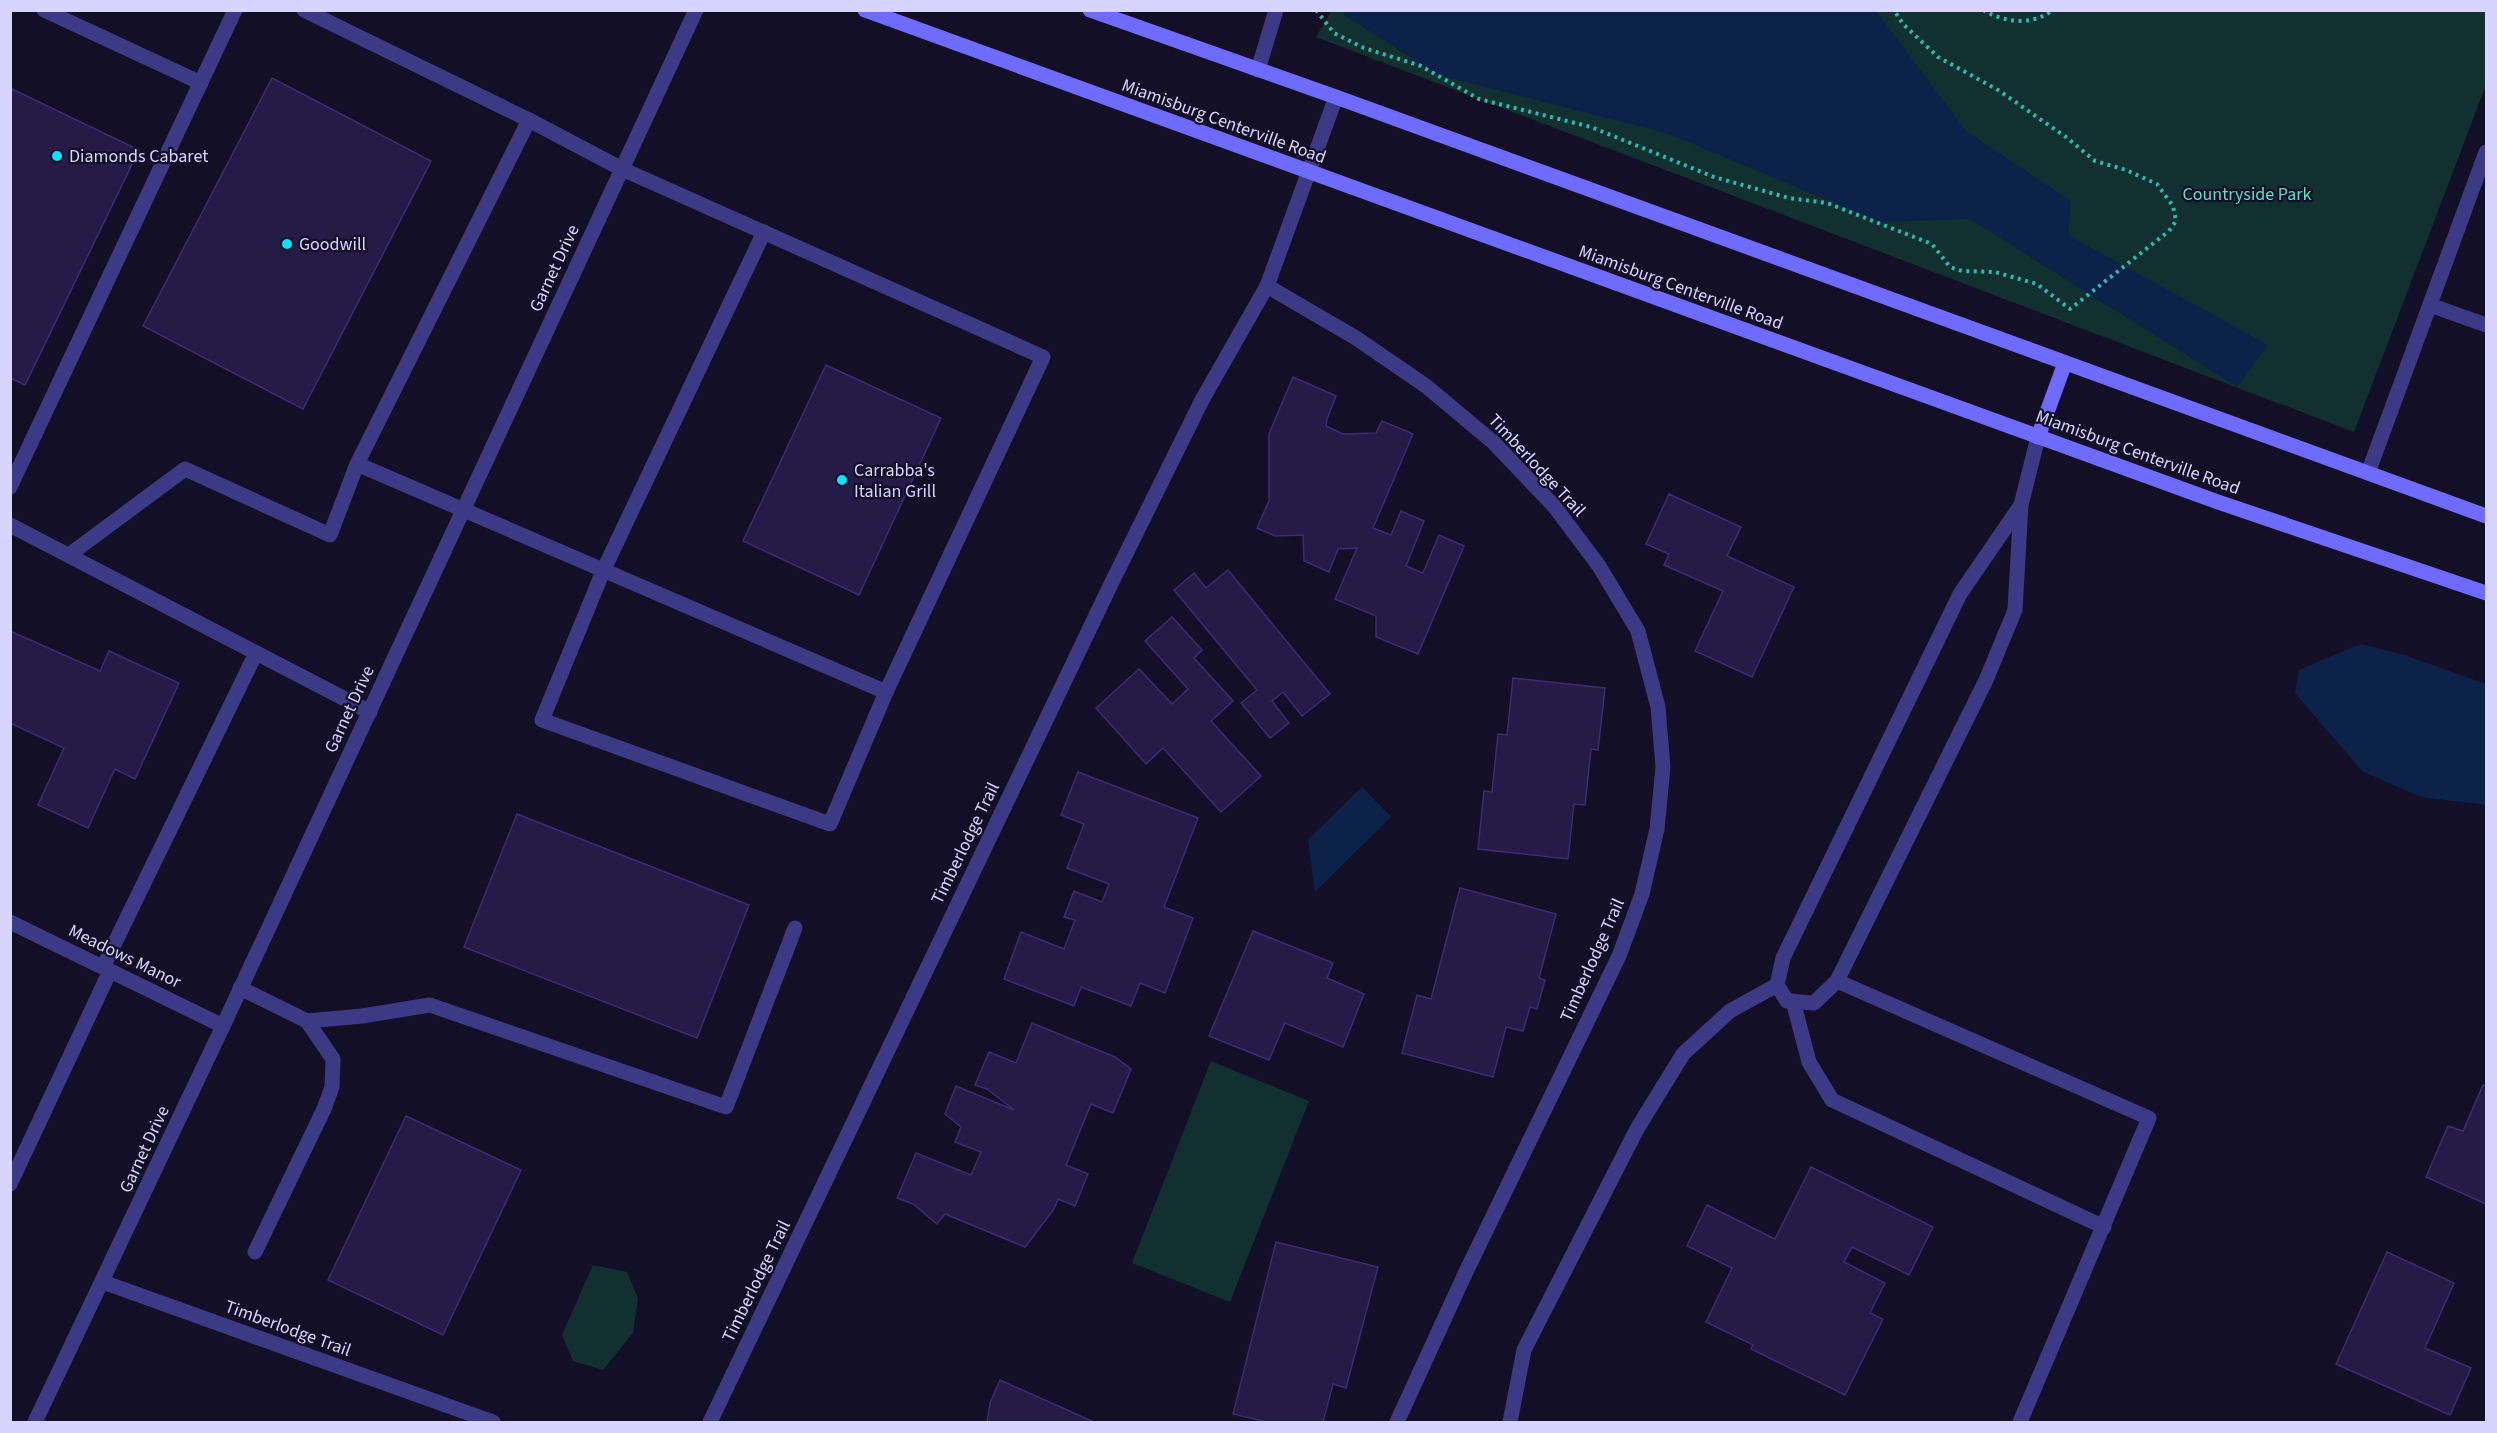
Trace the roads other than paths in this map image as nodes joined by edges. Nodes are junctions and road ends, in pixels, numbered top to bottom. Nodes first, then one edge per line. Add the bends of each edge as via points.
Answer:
1 (44, 10) edge
2 (235, 10) edge
3 (304, 10) edge
4 (696, 10) edge
5 (865, 10) edge
6 (1090, 10) edge
7 (1276, 10) edge
8 (1258, 70) junction
9 (201, 83) junction
10 (1336, 97) junction
11 (529, 120) junction
12 (2487, 152) edge
13 (622, 169) junction
14 (1308, 172) junction
15 (765, 232) junction
16 (1267, 286) junction
17 (2430, 305) junction
18 (2487, 325) edge
19 (2065, 363) junction
20 (2038, 437) junction
21 (357, 464) junction
22 (2368, 473) junction
23 (10, 487) edge
24 (2021, 505) junction
25 (464, 508) junction
26 (2487, 516) edge
27 (10, 525) edge
28 (69, 555) junction
29 (604, 569) junction
30 (2487, 593) edge
31 (256, 653) junction
32 (886, 692) junction
33 (369, 712) junction
34 (10, 922) edge
35 (795, 928) dead end
36 (107, 969) junction
37 (1837, 981) junction
38 (1777, 985) junction
39 (240, 988) junction
40 (1793, 1001) junction
41 (307, 1021) junction
42 (223, 1026) junction
43 (10, 1184) edge
44 (2104, 1227) junction
45 (255, 1252) dead end
46 (103, 1282) junction
47 (35, 1422) edge
48 (493, 1422) edge
49 (710, 1422) edge
50 (1397, 1422) edge
51 (1510, 1422) edge
52 (2020, 1422) edge

1 - 9 street
2 - 9 street
3 - 11 street
4 - 13 street, Garnet Drive
5 - 14 main road, Miamisburg Centerville Road
6 - 8 main road
7 - 8 street
8 - 10 main road
9 - 23 street
10 - 14 street, Timberlodge Trail
10 - 19 main road
11 - 13 street
11 - 21 street
12 - 17 street
13 - 15 street
13 - 25 street, Garnet Drive
14 - 16 street, Timberlodge Trail
14 - 20 main road, Miamisburg Centerville Road
15 - 29 street
15 - 32 street via 1043,357
16 - 49 street, Timberlodge Trail via 1202,400 1111,584
16 - 50 street, Timberlodge Trail via 1356,338 1426,386 1493,442 1554,506 1599,566 1638,631 1658,707 1663,767 1657,829 1642,894 1619,956
17 - 18 street
17 - 22 street
19 - 20 main road
19 - 22 main road
20 - 24 street
20 - 30 main road, Miamisburg Centerville Road
21 - 25 street
21 - 28 street via 330,535 185,469
22 - 26 main road
24 - 37 street via 2015,610 1986,680
24 - 38 street via 1960,594 1928,655 1783,958
25 - 29 street
25 - 33 street, Garnet Drive
27 - 28 street
28 - 31 street
29 - 32 street
29 - 32 street via 542,720 830,824
31 - 33 street
31 - 36 street
33 - 39 street, Garnet Drive
34 - 36 street, Meadows Manor
35 - 41 street via 726,1107 430,1005
36 - 42 street, Meadows Manor
36 - 43 street
37 - 40 street via 1814,1002
37 - 44 street via 2149,1118
38 - 40 street via 1787,1001
38 - 51 street via 1730,1011 1683,1054 1649,1110 1524,1350
39 - 41 street
39 - 42 street, Garnet Drive
40 - 44 street via 1809,1062 1832,1100
41 - 45 street via 333,1059 332,1087
42 - 46 street, Garnet Drive
44 - 52 street
46 - 47 street, Garnet Drive
46 - 48 street, Timberlodge Trail

